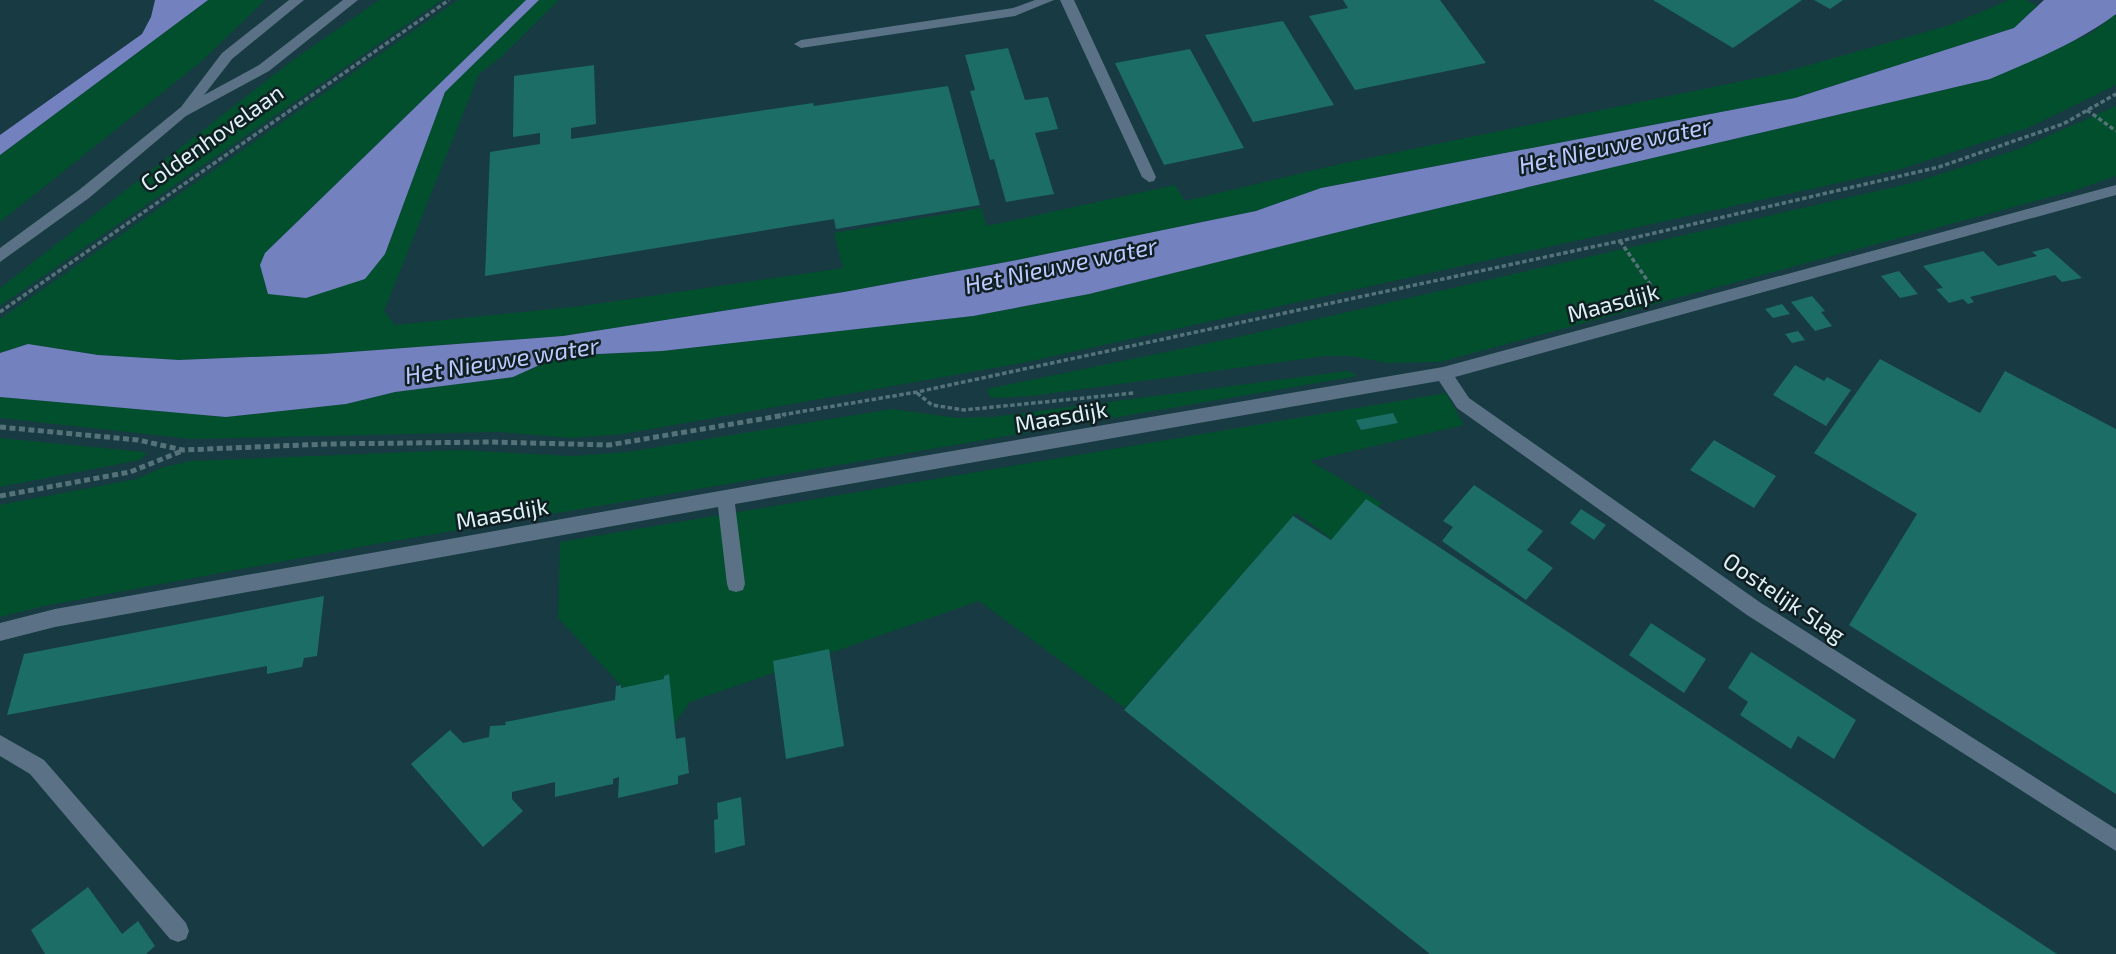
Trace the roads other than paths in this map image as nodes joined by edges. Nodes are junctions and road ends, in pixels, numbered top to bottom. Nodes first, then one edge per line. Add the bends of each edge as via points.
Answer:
1 (297, 0) edge
2 (351, 0) edge
3 (1047, 0) edge
4 (1066, 0) edge
5 (801, 44) dead end
6 (181, 113) junction
7 (1149, 177) dead end
8 (2116, 191) edge
9 (0, 256) edge
10 (1443, 374) junction
11 (726, 499) junction
12 (736, 584) dead end
13 (0, 632) edge
14 (0, 745) edge
15 (2116, 841) edge
16 (178, 931) dead end

1 - 6 street, Coldenhovelaan via 227,56
2 - 6 street, Coldenhovelaan via 264,68
3 - 5 street via 1015,12
4 - 7 street
6 - 9 street, Coldenhovelaan
8 - 10 street, Maasdijk
10 - 11 street, Maasdijk
10 - 15 street, Oostelijk Slag via 1463,403 1754,609
11 - 12 street
11 - 13 street, Maasdijk via 55,618
14 - 16 street via 37,767

